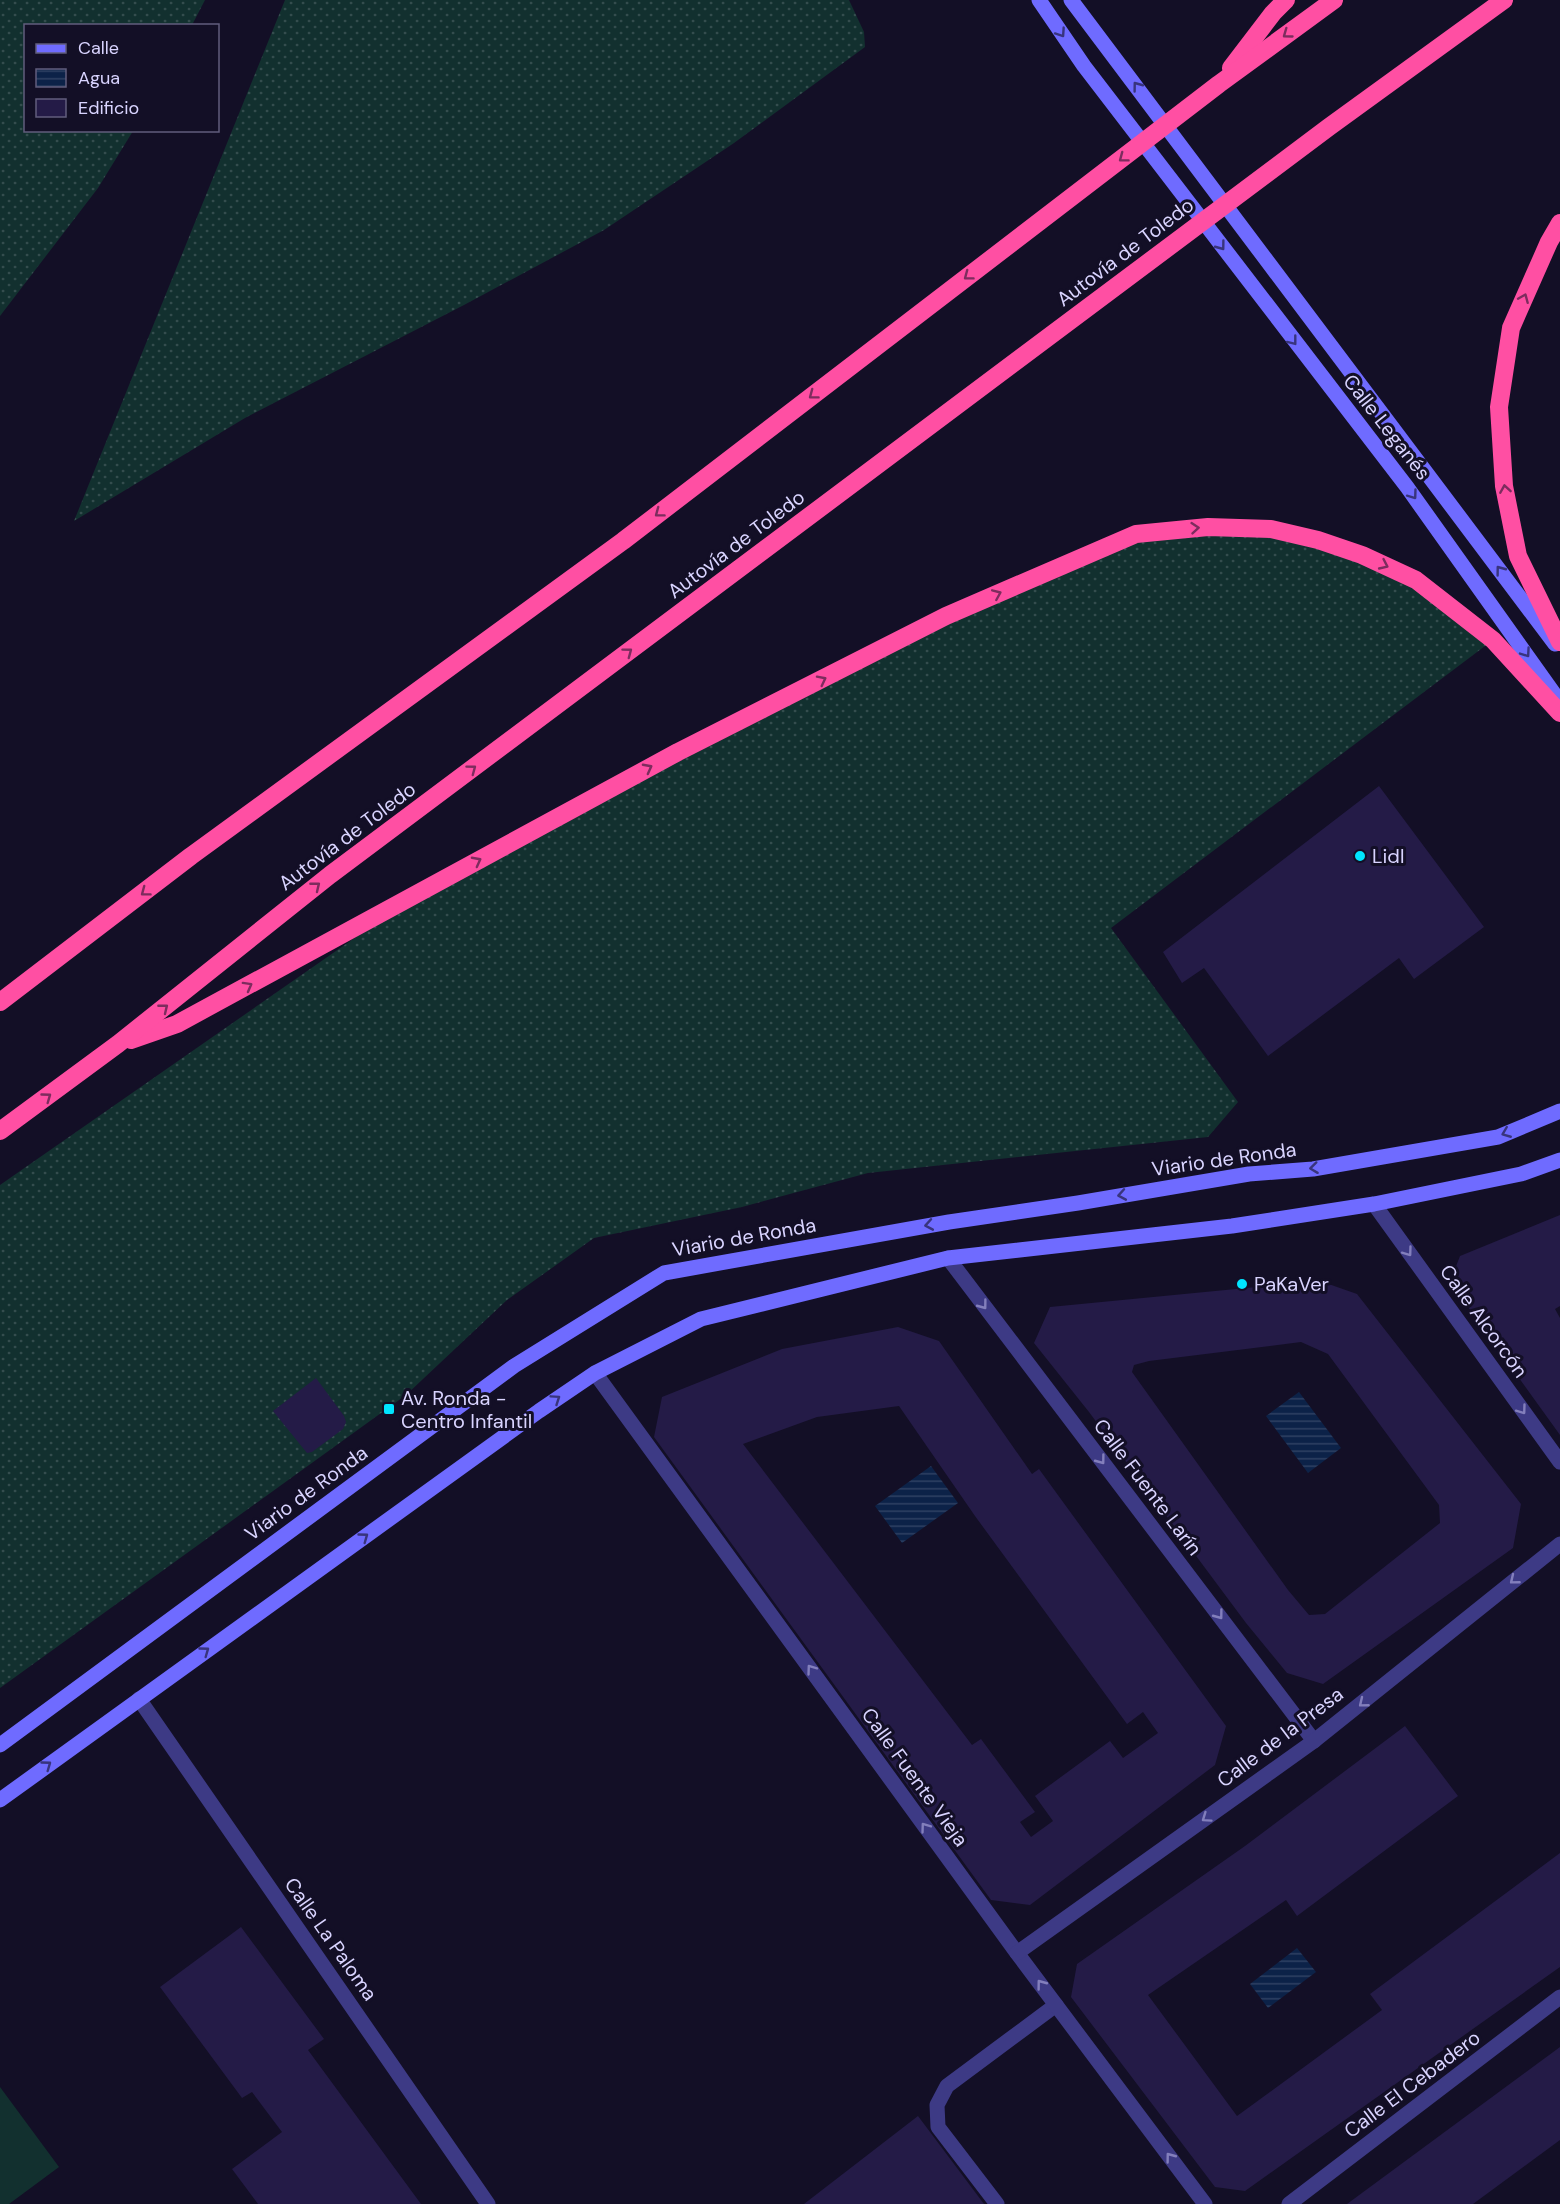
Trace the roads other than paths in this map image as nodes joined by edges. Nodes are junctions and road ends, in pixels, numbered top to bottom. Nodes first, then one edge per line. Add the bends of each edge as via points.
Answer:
1 (1039, 0) edge
2 (1071, 0) edge
3 (1286, 0) edge
4 (1334, 0) edge
5 (1504, 0) edge
6 (1219, 84) junction
7 (1560, 223) edge
8 (1560, 642) edge
9 (1560, 651) edge
10 (1560, 702) edge
11 (1560, 713) edge
12 (0, 1002) edge
13 (118, 1044) junction
14 (1560, 1111) edge
15 (0, 1131) edge
16 (1560, 1160) edge
17 (1374, 1204) junction
18 (948, 1258) junction
19 (595, 1373) junction
20 (1560, 1462) edge
21 (1560, 1544) edge
22 (139, 1699) junction
23 (1314, 1741) junction
24 (0, 1744) edge
25 (0, 1800) edge
26 (1017, 1953) junction
27 (1560, 1997) edge
28 (1056, 2005) junction
29 (489, 2204) edge
30 (997, 2204) edge
31 (1205, 2204) edge
32 (1289, 2204) edge

1 -> 10 main road, Calle Leganés via 1084,66 1407,487
9 -> 2 main road, Calle Leganés
3 - 6 highway
4 -> 6 highway
13 -> 5 highway, Autovía de Toledo via 330,875
6 -> 12 highway via 623,541 191,856
8 -> 7 highway via 1518,556 1504,486 1499,407 1511,328
13 -> 11 highway via 177,1024 678,752 936,621 1136,534 1208,527 1271,529 1362,555 1416,580 1493,640
15 -> 13 highway, Autovía de Toledo
14 -> 24 main road, Viario de Ronda via 1497,1137 1313,1169 1249,1174 949,1222 664,1273 514,1366
16 - 17 main road via 1521,1174
17 - 18 main road via 1232,1226
17 -> 20 street, Calle Alcorcón
18 - 19 main road via 701,1319
18 -> 23 street, Calle Fuente Larín
22 -> 19 main road
26 -> 19 street, Calle Fuente Vieja
21 -> 23 street, Calle de la Presa
25 -> 22 main road
22 - 29 street, Calle La Paloma
23 -> 26 street, Calle de la Presa
28 -> 26 street, Calle Fuente Vieja
27 - 32 street, Calle El Cebadero
28 - 30 street via 947,2086 937,2105 938,2127
31 -> 28 street, Calle Fuente Vieja

